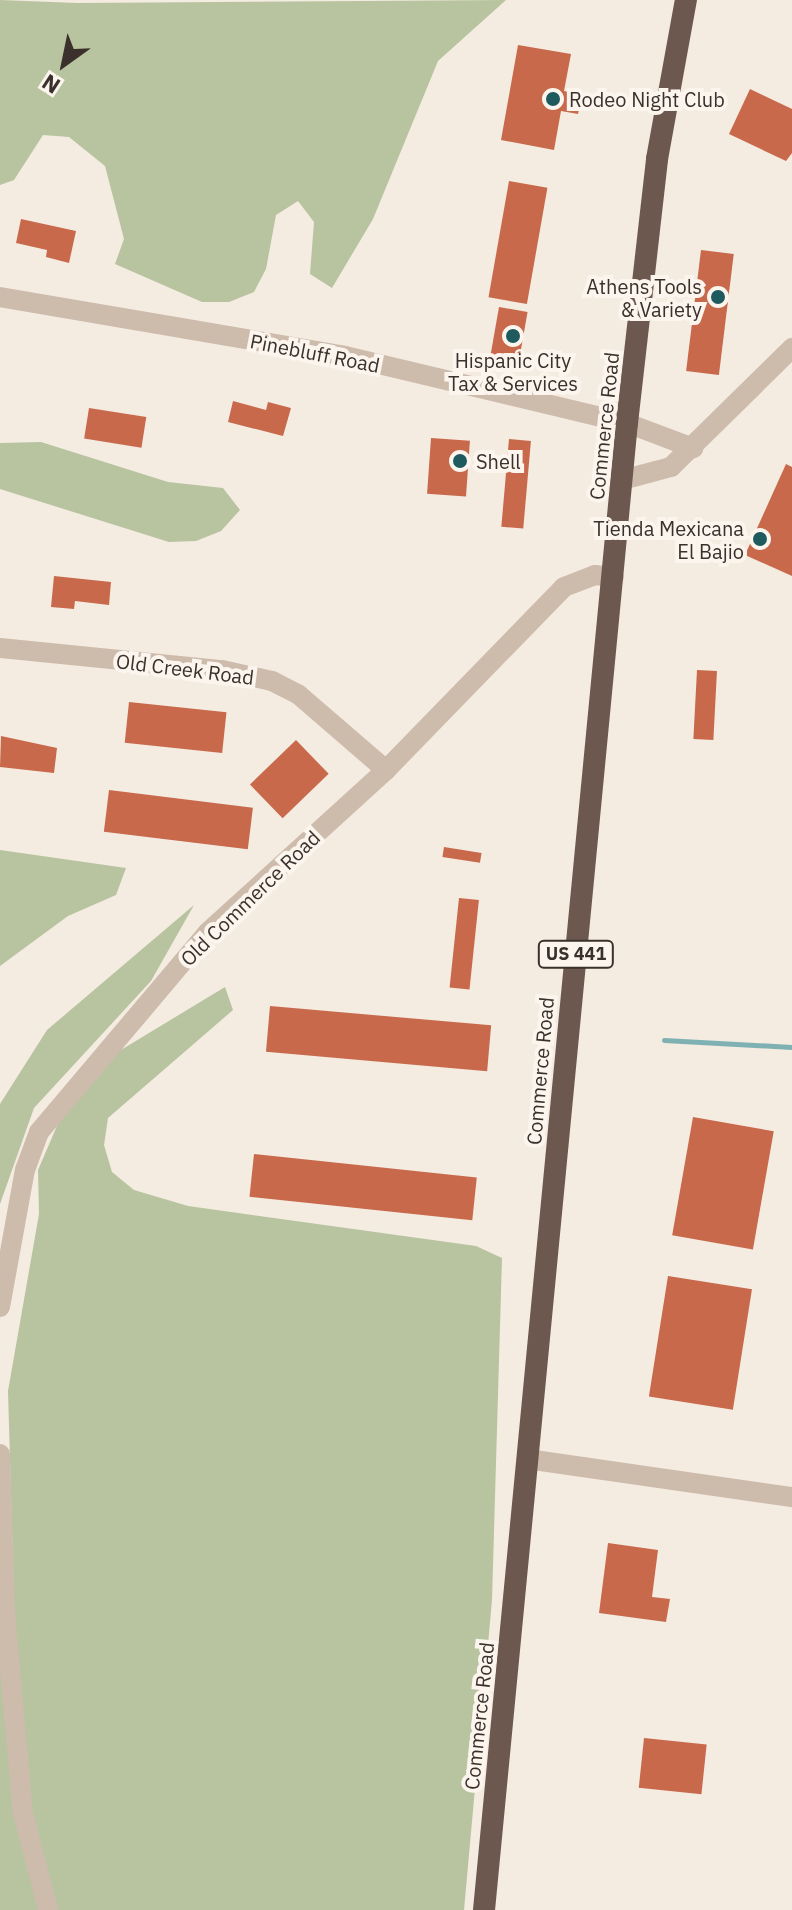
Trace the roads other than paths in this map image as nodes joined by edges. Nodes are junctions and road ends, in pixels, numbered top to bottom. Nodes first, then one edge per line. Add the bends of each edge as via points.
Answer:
1 (686, 0) edge
2 (0, 297) edge
3 (792, 348) edge
4 (627, 423) junction
5 (693, 448) junction
6 (622, 480) junction
7 (614, 577) junction
8 (0, 648) edge
9 (386, 770) junction
10 (0, 1307) edge
11 (0, 1454) edge
12 (527, 1459) junction
13 (792, 1497) edge
14 (2, 1613) edge
15 (48, 1910) edge
16 (484, 1910) edge

1 - 4 highway, Commerce Road / US 441 via 657,159
2 - 4 street, Pinebluff Road via 345,356
3 - 5 street
4 - 5 street, Pinebluff Road
4 - 6 highway, Commerce Road / US 441
5 - 6 street via 671,467
6 - 7 highway, Commerce Road / US 441
7 - 9 street, Old Commerce Road via 595,575 564,587
7 - 12 highway, Commerce Road / US 441
8 - 9 street, Old Creek Road via 222,670 272,681 299,695
9 - 10 street, Old Commerce Road via 207,933 39,1132 25,1170
11 - 14 street
12 - 13 street
12 - 16 highway, Commerce Road / US 441
14 - 15 street via 23,1813

